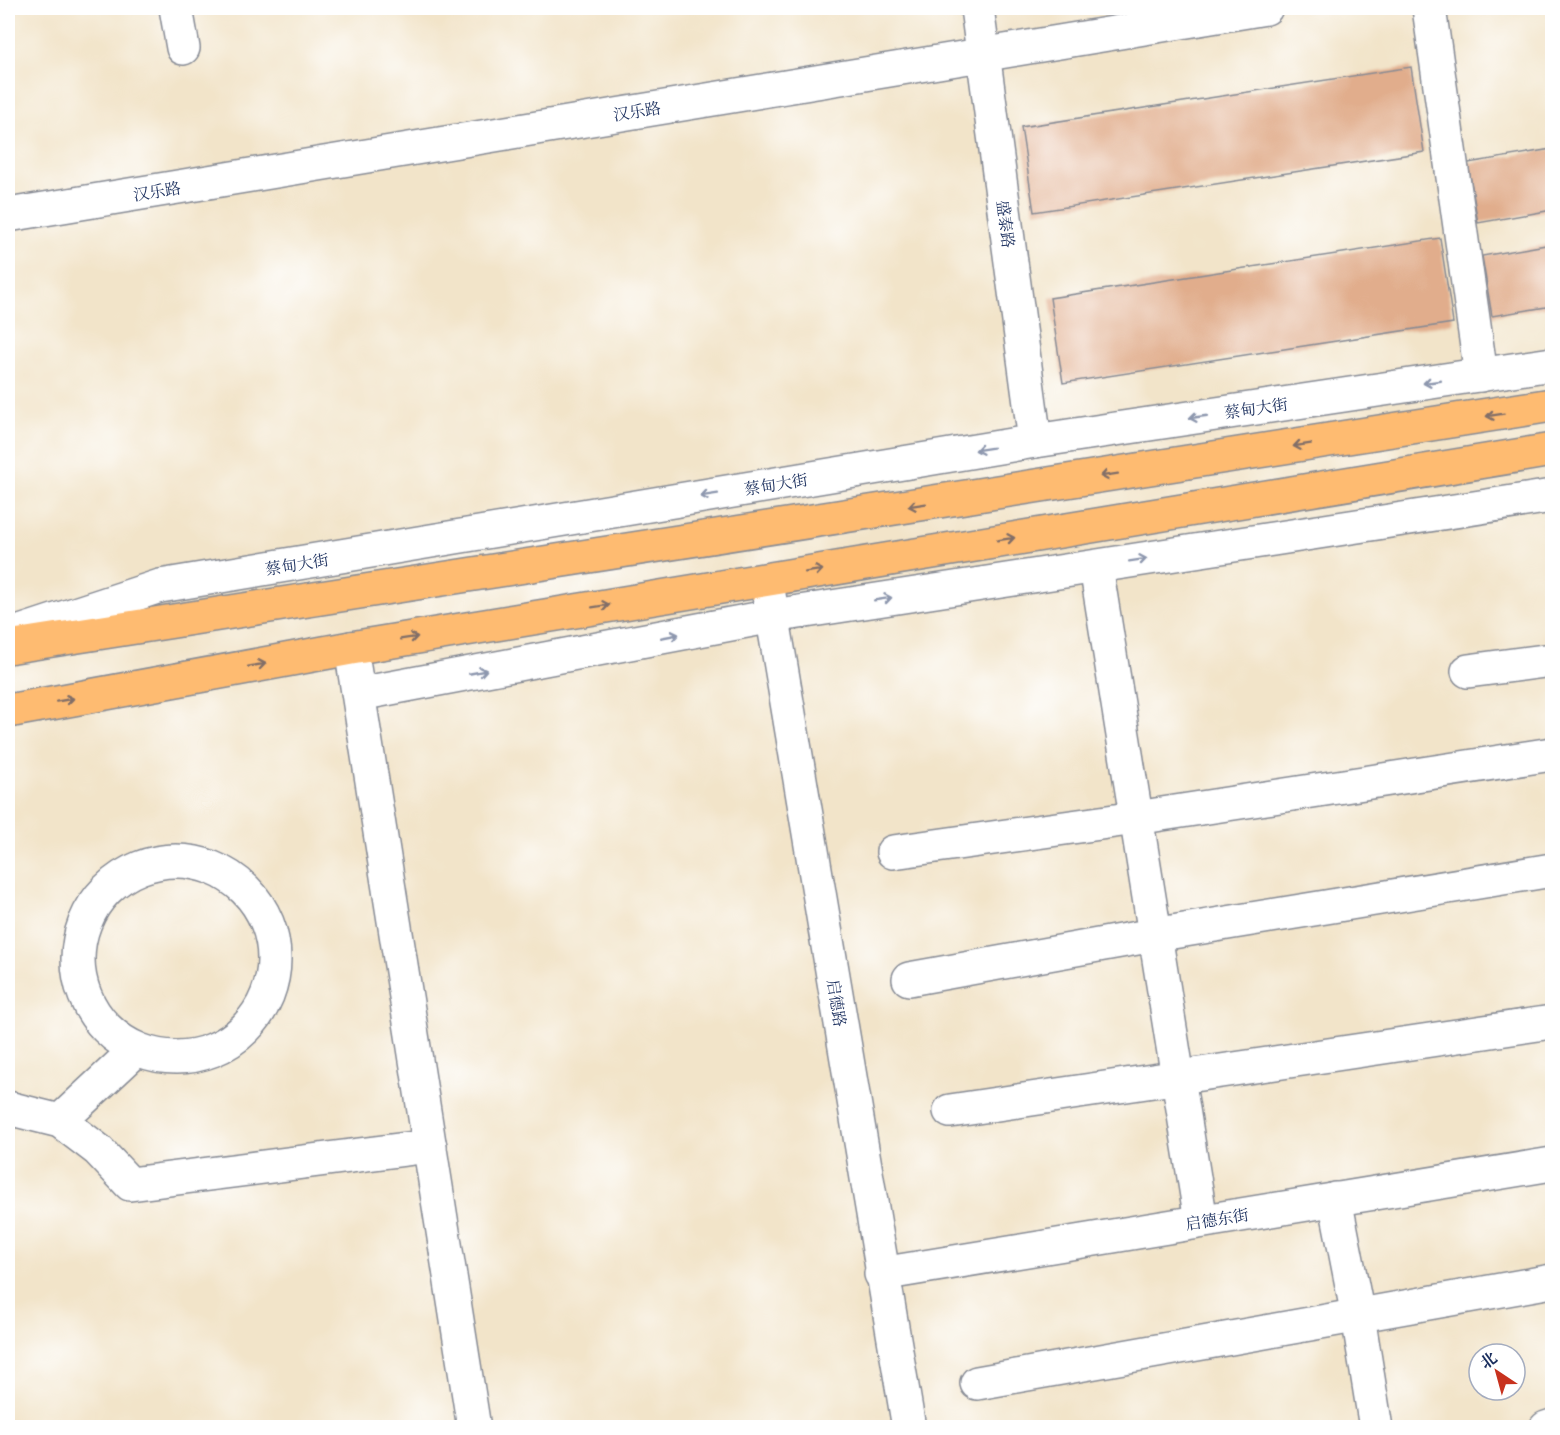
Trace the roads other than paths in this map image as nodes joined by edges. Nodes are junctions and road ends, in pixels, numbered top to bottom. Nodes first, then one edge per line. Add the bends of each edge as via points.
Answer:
1 (176, 8) edge
2 (977, 8) edge
3 (1266, 8) edge
4 (1429, 8) edge
5 (183, 48) dead end
6 (984, 54) junction
7 (8, 215) edge
8 (1552, 364) edge
9 (1481, 375) junction
10 (1552, 405) edge
11 (1035, 441) junction
12 (1552, 450) edge
13 (1552, 496) edge
14 (1096, 567) junction
15 (766, 579) junction
16 (773, 616) junction
17 (8, 636) edge
18 (8, 647) edge
19 (351, 648) junction
20 (1552, 660) edge
21 (1468, 671) dead end
22 (359, 694) junction
23 (8, 711) edge
24 (1552, 754) edge
25 (1136, 818) junction
26 (893, 852) dead end
27 (1552, 870) edge
28 (1154, 934) junction
29 (909, 979) dead end
30 (1552, 1022) edge
31 (136, 1050) junction
32 (1178, 1077) junction
33 (8, 1108) edge
34 (950, 1111) dead end
35 (60, 1121) junction
36 (430, 1146) junction
37 (1552, 1164) edge
38 (1335, 1199) junction
39 (1202, 1221) junction
40 (881, 1274) junction
41 (1552, 1281) edge
42 (1358, 1316) junction
43 (977, 1383) dead end
44 (1552, 1426) edge
45 (474, 1428) edge
46 (909, 1428) edge
47 (1376, 1428) edge
48 (1546, 1428) edge

1 - 5 street
2 - 6 street, 盛泰路
3 - 6 street, 汉乐路
4 - 9 street
6 - 7 street, 汉乐路
6 - 11 street, 盛泰路
8 - 9 street, 蔡甸大街
9 -> 11 street, 蔡甸大街
10 -> 18 main road
11 -> 17 street, 蔡甸大街 via 160,586
15 -> 12 main road
14 -> 13 street
16 -> 14 street
14 - 25 street
15 - 16 street, 启德路
19 -> 15 main road
22 -> 16 street
16 - 40 street, 启德路
19 - 22 street
23 -> 19 main road
20 - 21 street
22 - 36 street
24 - 25 street
25 - 26 street
25 - 28 street
27 - 28 street
28 - 29 street
28 - 32 street
30 - 32 street
31 - 31 street via 110,1034 89,1007 78,976 78,942 89,911 111,885 139,867 172,860 205,864 235,879 259,903 272,932 275,964 268,995 253,1022 229,1043 209,1052 168,1058
31 - 35 street
32 - 34 street
32 - 39 street
33 - 35 street
35 - 36 street via 98,1149 130,1184
36 - 45 street
37 - 38 street, 启德东街
38 - 39 street, 启德东街
38 - 42 street
39 - 40 street, 启德东街
40 - 46 street, 启德路
41 - 42 street
42 - 43 street
42 - 47 street
44 - 48 street

